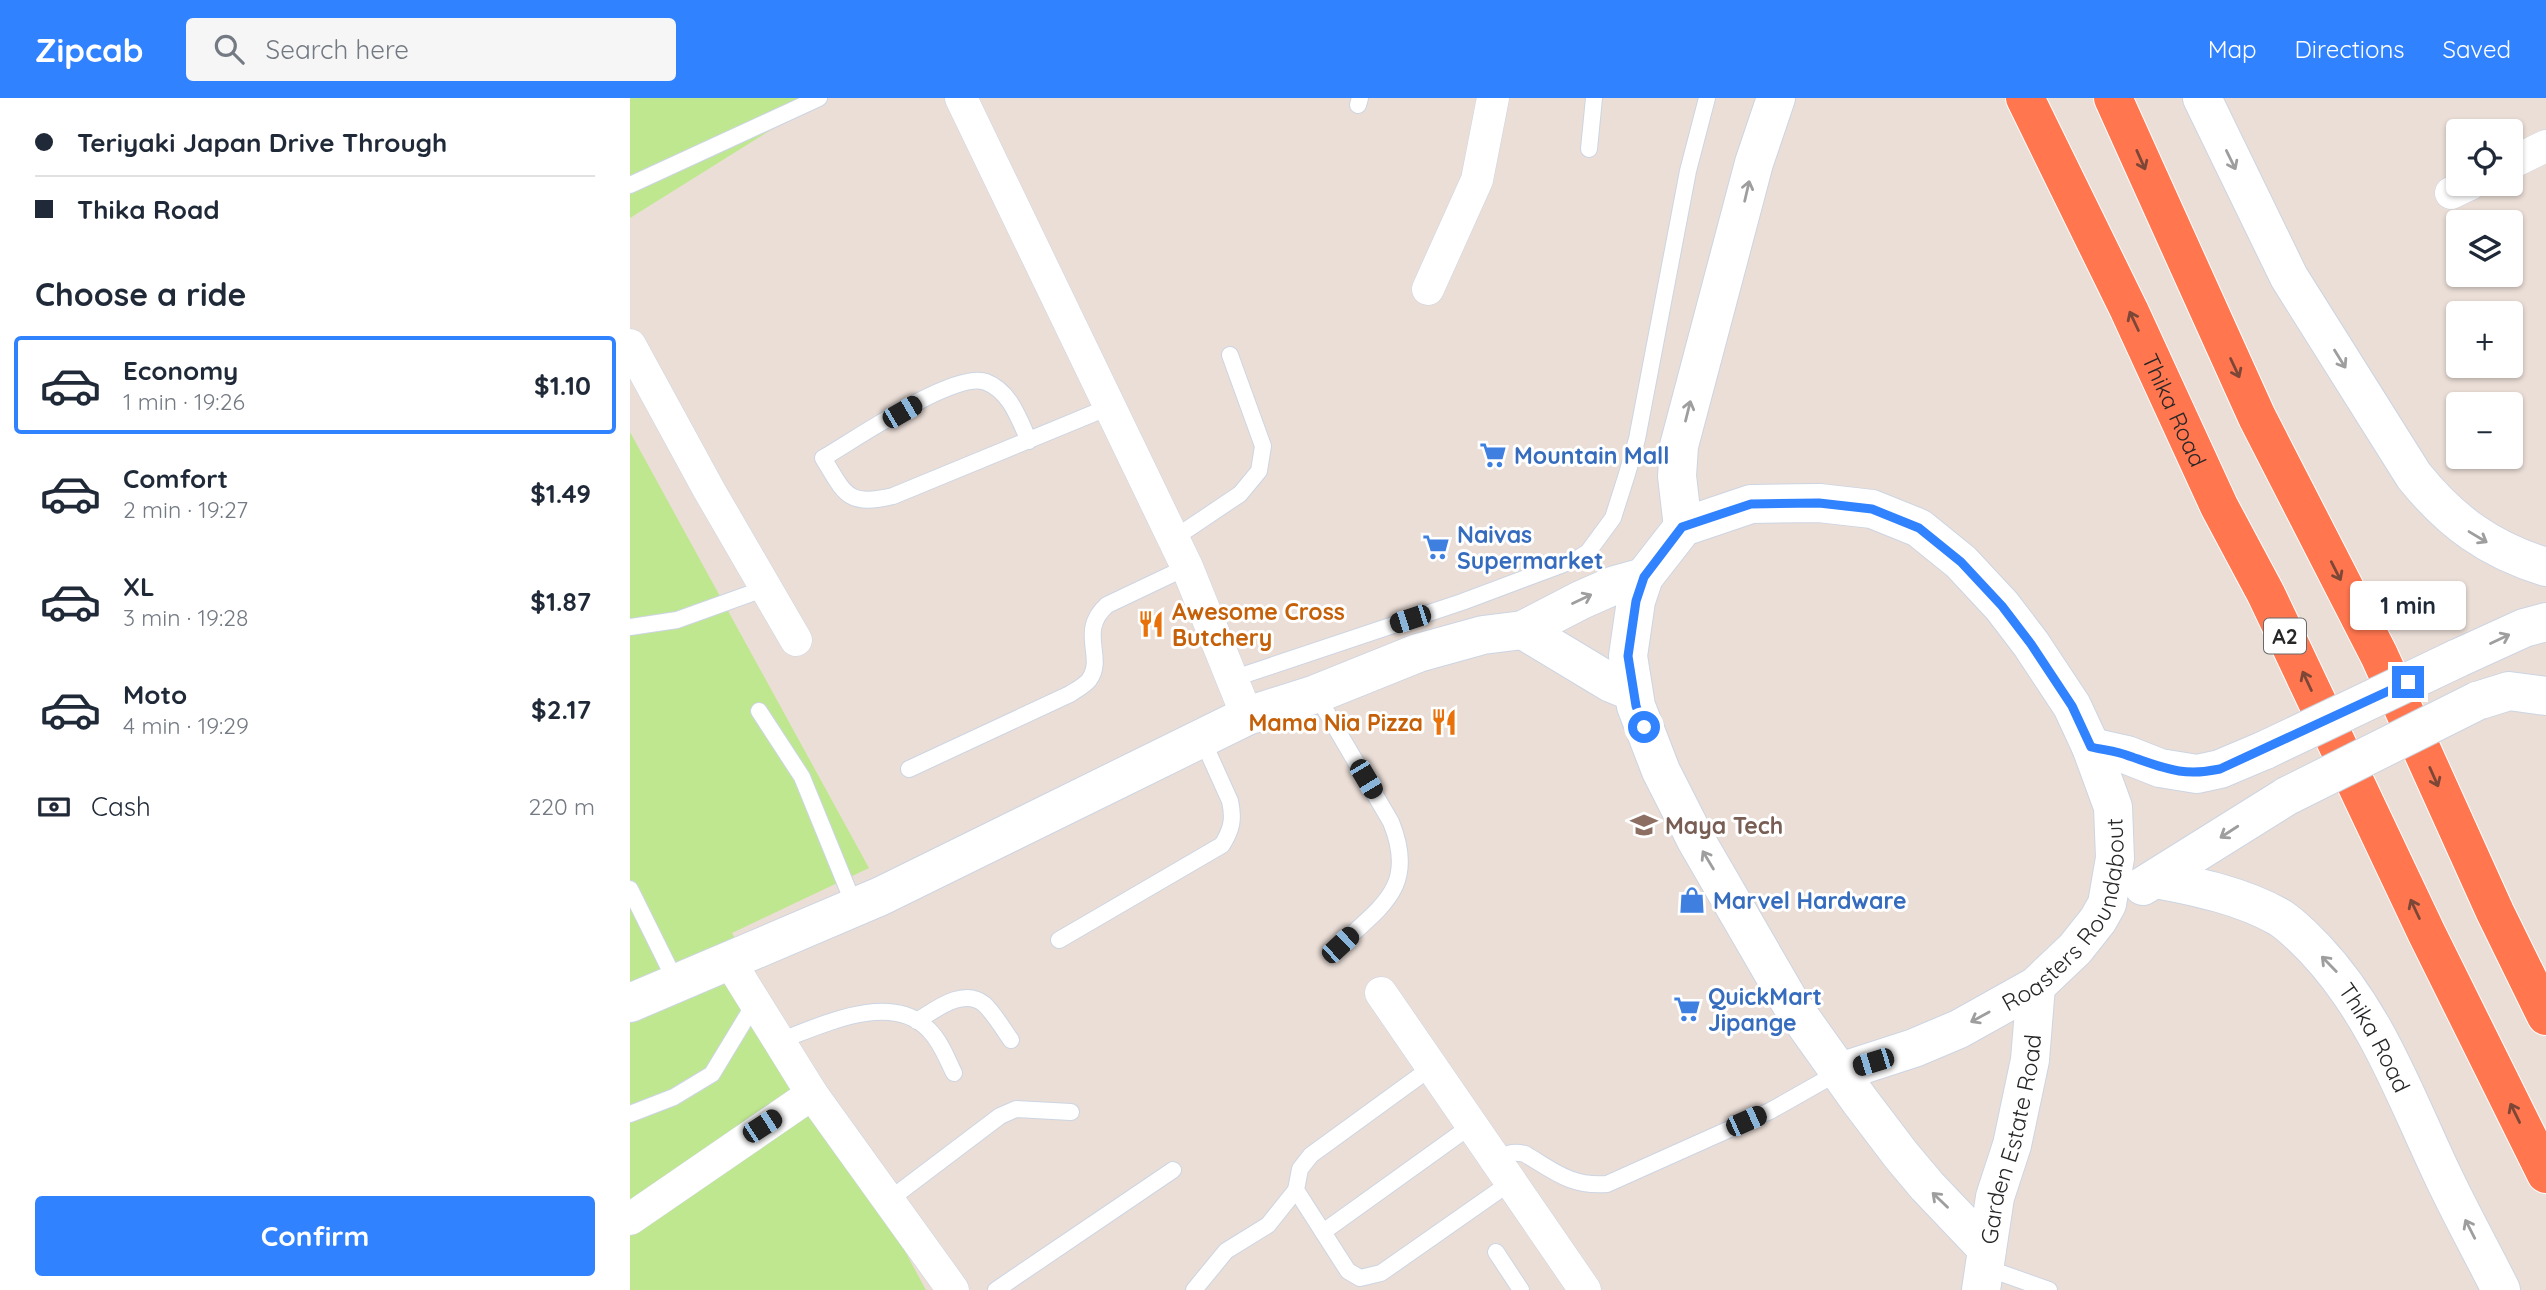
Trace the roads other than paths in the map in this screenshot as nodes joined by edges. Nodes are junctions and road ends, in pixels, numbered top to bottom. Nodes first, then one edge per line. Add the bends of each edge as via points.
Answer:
1 (819, 98) edge
2 (961, 98) edge
3 (1493, 98) edge
4 (1594, 98) edge
5 (1707, 98) edge
6 (1776, 98) edge
7 (2025, 98) edge
8 (2113, 98) edge
9 (2202, 98) edge
10 (2546, 146) edge
11 (1589, 149) dead end
12 (2523, 157) edge
13 (630, 185) edge
14 (1428, 289) dead end
15 (630, 345) edge
16 (1230, 355) dead end
17 (1109, 407) junction
18 (1028, 441) junction
19 (1682, 527) junction
20 (1173, 539) junction
21 (1187, 567) junction
22 (2546, 567) edge
23 (1644, 577) junction
24 (766, 588) junction
25 (2546, 622) edge
26 (630, 627) edge
27 (1523, 630) junction
28 (796, 640) dead end
29 (1232, 678) junction
30 (1633, 692) junction
31 (1316, 694) junction
32 (2546, 696) edge
33 (759, 710) dead end
34 (1247, 716) junction
35 (1202, 739) junction
36 (2091, 747) junction
37 (909, 769) dead end
38 (2157, 879) junction
39 (630, 889) edge
40 (2107, 904) junction
41 (855, 907) junction
42 (1059, 940) dead end
43 (1340, 945) dead end
44 (730, 962) junction
45 (677, 984) junction
46 (2036, 986) junction
47 (1381, 993) dead end
48 (630, 1003) edge
49 (755, 1003) junction
50 (2546, 1016) edge
51 (917, 1021) junction
52 (1011, 1040) dead end
53 (779, 1041) junction
54 (1432, 1067) junction
55 (1840, 1072) junction
56 (954, 1073) dead end
57 (812, 1094) junction
58 (1072, 1112) dead end
59 (630, 1114) edge
60 (1472, 1125) junction
61 (1173, 1170) dead end
62 (1504, 1172) junction
63 (2546, 1174) edge
64 (1296, 1190) junction
65 (889, 1200) junction
66 (630, 1219) edge
67 (1324, 1232) junction
68 (1496, 1252) dead end
69 (1984, 1269) edge
70 (953, 1290) edge
71 (996, 1290) edge
72 (1194, 1290) edge
73 (1521, 1290) edge
74 (1585, 1290) edge
75 (2049, 1290) edge
76 (2501, 1290) edge

1 - 13 lane
2 - 17 street
3 - 14 street via 1477,180
4 - 11 lane
5 - 29 lane via 1688,170 1637,439 1613,518 1588,552 1462,602
19 -> 6 main road via 1679,446 1754,163
63 -> 7 highway, Thika Road / A2
8 -> 50 highway via 2257,417 2379,655
9 -> 22 main road via 2289,278 2414,476 2463,528 2524,561
10 - 12 street
15 - 24 street
16 - 20 lane via 1263,446 1259,471 1240,494
17 - 18 lane
17 - 20 street
18 - 18 lane via 1013,405 1001,391 985,382 966,380 922,400 823,458 845,494 862,500 880,499
19 - 23 main road
19 - 36 main road, Roasters Roundabout via 1751,504 1819,503 1872,509 1919,528 1961,562 2002,606 2072,706
20 - 21 street
21 - 29 street
21 - 37 lane via 1098,613 1092,634 1092,673 1086,683
27 -> 23 main road via 1615,585
23 - 30 main road via 1628,656
24 - 26 lane via 677,620
24 - 28 street
36 -> 25 main road, bridge via 2160,768 2197,774 2220,769 2524,628
27 - 30 main road
27 - 31 main road via 1483,635 1418,653
29 - 34 street
55 -> 30 main road via 1791,1004 1696,840 1661,771
31 - 34 main road
31 - 43 lane via 1400,844 1399,873 1387,900
32 -> 38 main road, bridge via 2509,691 2477,701 2287,796
33 - 41 lane via 802,777
34 - 35 main road
35 - 41 main road
35 - 42 lane via 1233,811 1233,825 1222,845
36 - 40 main road, Roasters Roundabout via 2113,807 2115,858
38 - 40 main road
76 -> 38 main road, Thika Road via 2395,1068 2339,974 2280,918 2236,899
39 - 45 lane
40 - 46 main road, Roasters Roundabout via 2075,949
41 - 44 main road
44 - 45 main road
44 - 49 street
45 - 48 main road
46 -> 55 main road, Roasters Roundabout via 1937,1039
46 - 69 main road, Garden Estate Road via 2030,1060 1996,1197
47 - 54 street
49 - 53 street
49 - 59 lane via 712,1074 674,1097
51 - 52 lane via 950,1001 967,999 984,1004
51 - 53 lane via 900,1014 853,1014
51 - 56 lane via 934,1037
53 - 57 street
54 - 60 street
54 - 64 lane via 1311,1154 1300,1169
55 - 62 lane via 1770,1111 1607,1184 1572,1182 1525,1154 1513,1152 1504,1155
69 -> 55 main road
57 - 65 street
57 - 66 street
58 - 65 lane via 1016,1110 1000,1116
60 - 62 street
60 - 67 lane
61 - 71 lane
62 - 67 lane via 1381,1273 1360,1278 1348,1270
62 - 74 street
64 - 67 lane
64 - 72 lane via 1268,1225 1226,1251
65 - 70 street
68 - 73 lane
69 - 75 lane

